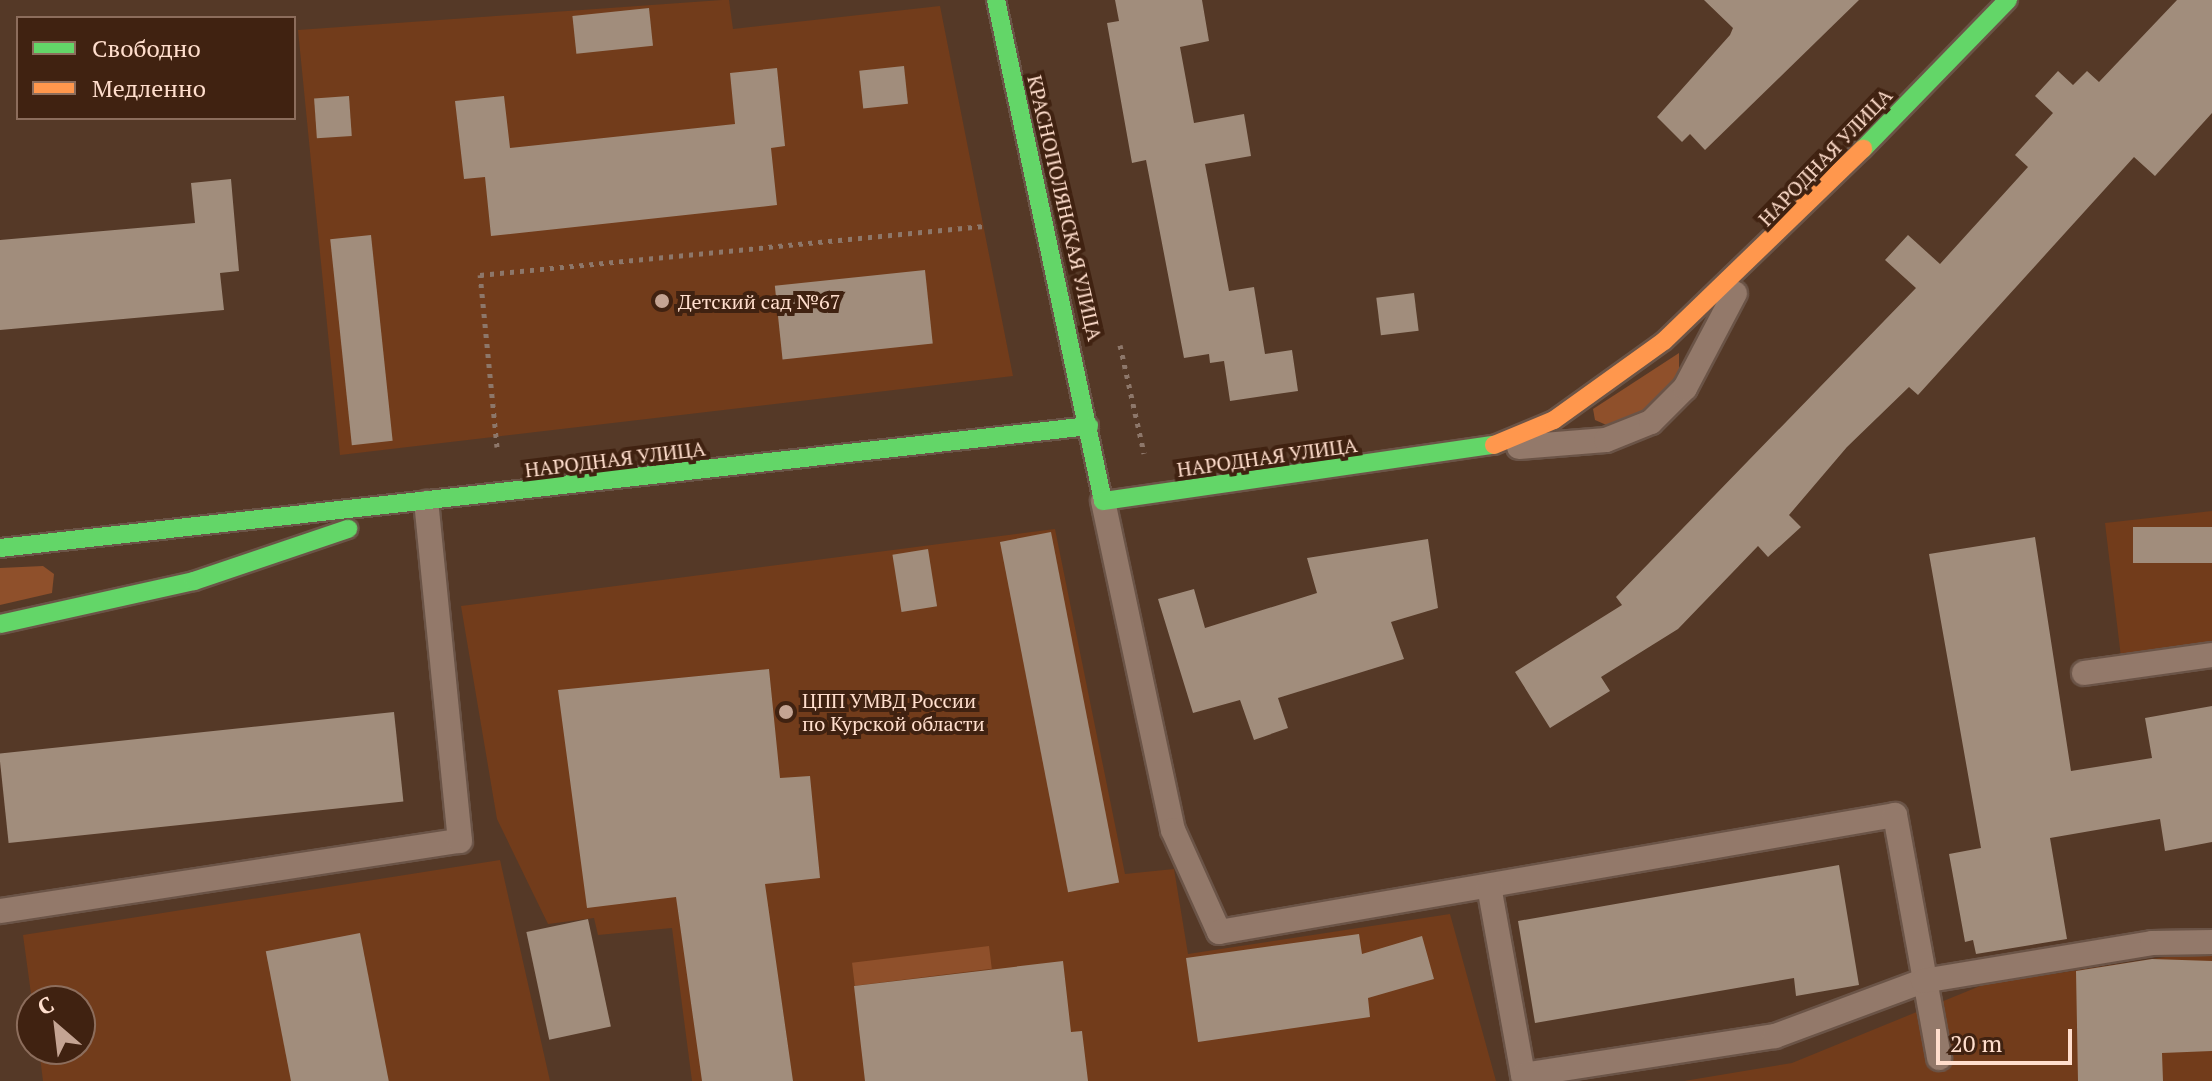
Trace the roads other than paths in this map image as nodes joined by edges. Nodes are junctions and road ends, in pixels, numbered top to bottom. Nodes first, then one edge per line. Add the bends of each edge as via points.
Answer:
1 (996, 0) edge
2 (2008, 0) edge
3 (1749, 265) junction
4 (1089, 426) junction
5 (1481, 450) junction
6 (1103, 501) junction
7 (426, 503) junction
8 (0, 548) edge
9 (0, 624) edge
10 (2212, 655) edge
11 (2084, 673) dead end
12 (1489, 886) junction
13 (0, 911) edge
14 (2212, 942) edge
15 (1923, 981) junction
16 (1939, 1058) dead end

1 - 4 street, КРАСНОПОЛЯНСКАЯ УЛИЦА
2 - 3 street, НАРОДНАЯ УЛИЦА
3 - 5 street, НАРОДНАЯ УЛИЦА via 1664,341 1554,420
3 - 5 lane via 1685,388 1651,422 1606,440
4 - 6 street
4 - 7 street, НАРОДНАЯ УЛИЦА
5 - 6 street, НАРОДНАЯ УЛИЦА
6 - 12 lane via 1173,830 1219,932
7 - 8 street, НАРОДНАЯ УЛИЦА
7 - 9 street, НАРОДНАЯ УЛИЦА via 194,581
7 - 13 lane via 460,841
10 - 11 lane
12 - 15 lane via 1895,815
12 - 15 lane via 1523,1075 1775,1036
14 - 15 lane via 2152,943
15 - 16 lane

